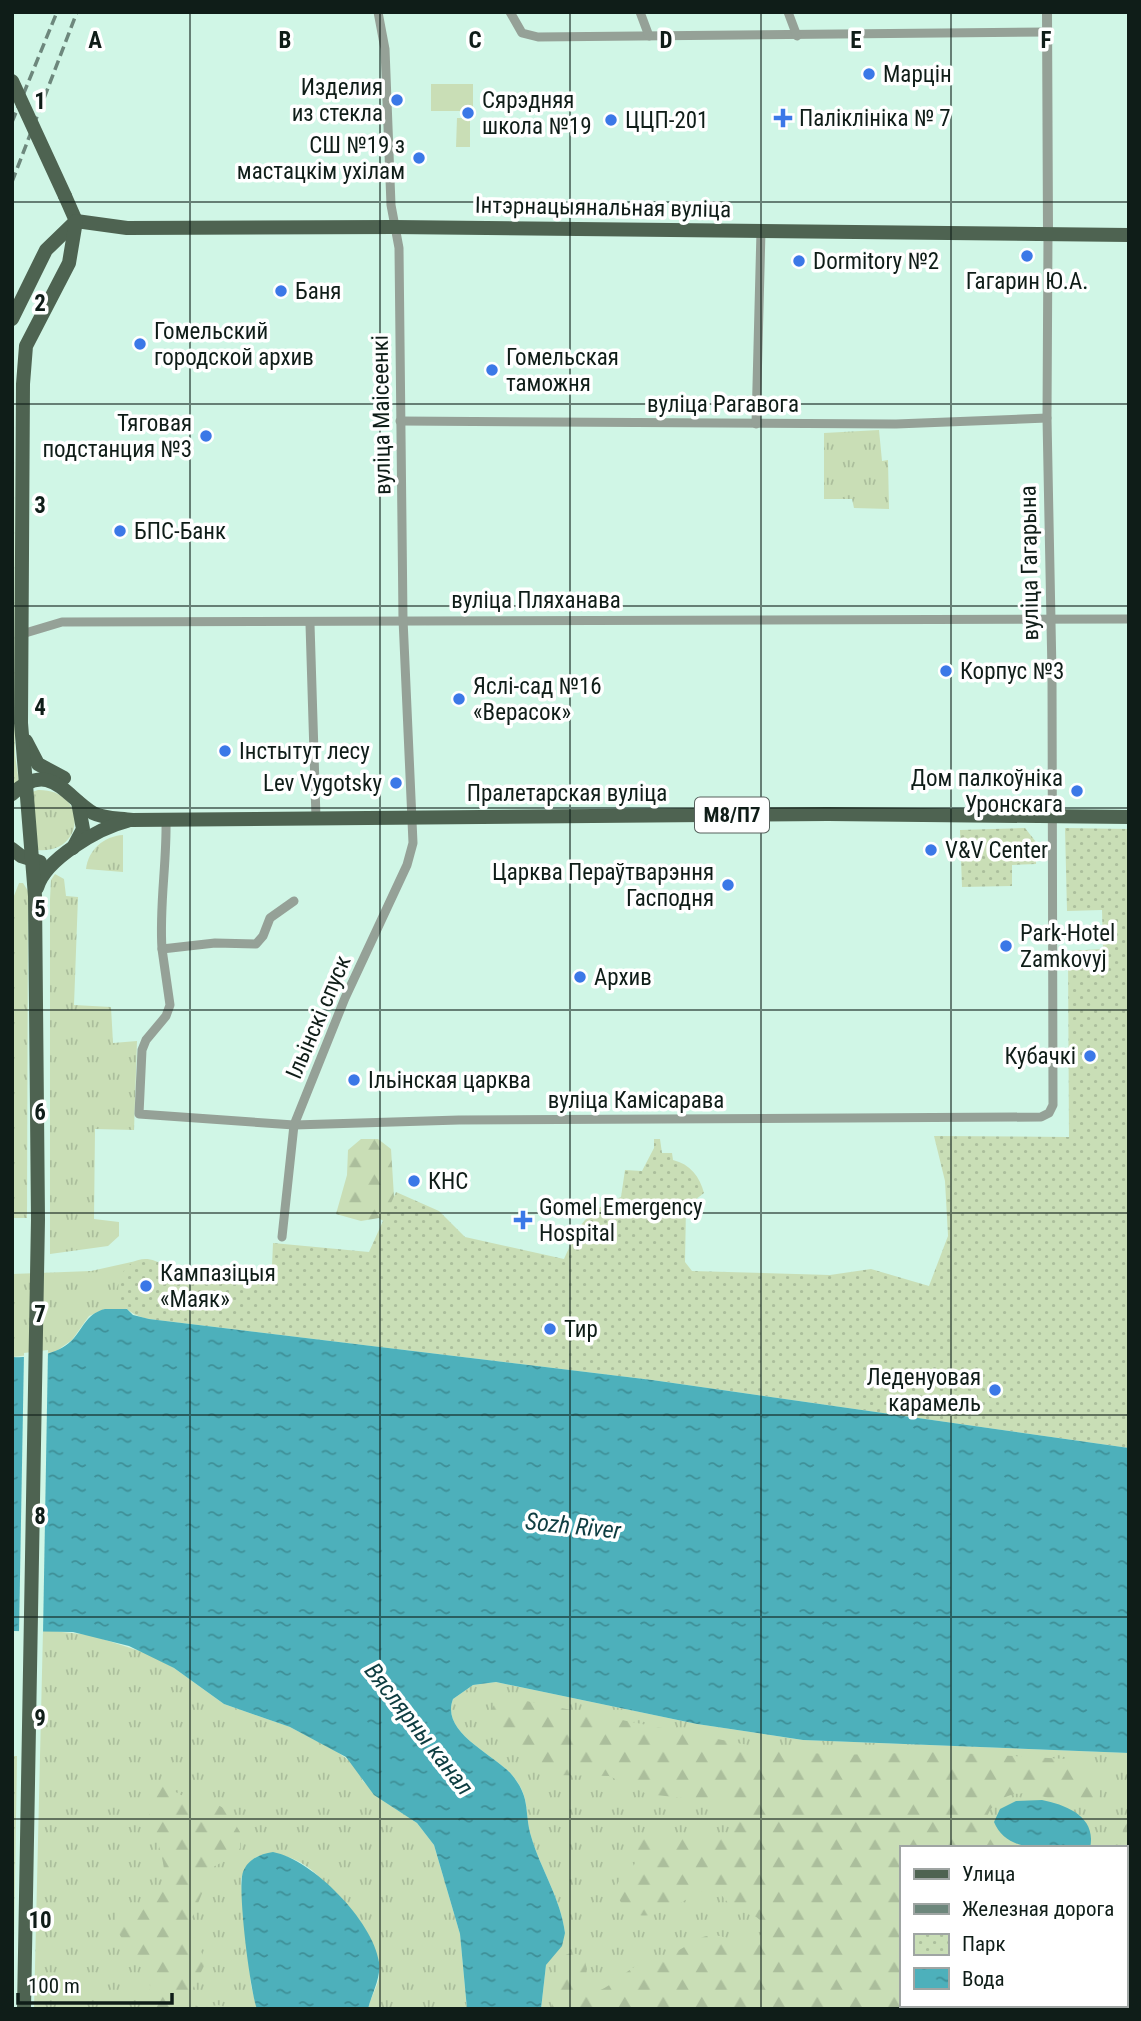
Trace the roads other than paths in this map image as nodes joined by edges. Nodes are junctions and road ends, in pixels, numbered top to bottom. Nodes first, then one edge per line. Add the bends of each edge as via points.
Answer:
1 (378, 12) edge
2 (510, 12) edge
3 (640, 12) edge
4 (788, 12) edge
5 (1047, 12) edge
6 (1048, 32) junction
7 (649, 36) junction
8 (797, 36) junction
9 (12, 80) edge
10 (76, 221) junction
11 (394, 227) junction
12 (761, 231) junction
13 (1048, 234) junction
14 (1129, 235) edge
15 (12, 319) edge
16 (1046, 418) junction
17 (400, 421) junction
18 (756, 424) junction
19 (1051, 618) junction
20 (403, 619) junction
21 (1129, 619) edge
22 (310, 624) junction
23 (22, 634) junction
24 (21, 723) junction
25 (26, 784) junction
26 (12, 794) edge
27 (74, 795) junction
28 (1052, 816) junction
29 (1129, 817) edge
30 (115, 818) junction
31 (316, 818) junction
32 (412, 819) junction
33 (132, 820) junction
34 (166, 820) junction
35 (12, 849) edge
36 (72, 850) junction
37 (55, 860) junction
38 (33, 861) junction
39 (35, 896) junction
40 (294, 901) dead end
41 (162, 949) junction
42 (1049, 1113) joint
43 (294, 1125) junction
44 (282, 1237) dead end
45 (24, 2009) edge

1 - 11 street, вуліца Маісеенкі via 385,49
2 - 7 street via 522,33 538,37
3 - 7 street
4 - 8 street
5 - 6 street, вуліца Гагарына
6 - 8 street
6 - 13 street, вуліца Гагарына
7 - 8 street
9 - 10 main road, bridge
10 - 11 main road, Інтэрнацыянальная вуліца via 127,228
10 - 15 main road via 46,250
10 - 23 main road via 69,263 32,331 24,358
11 - 12 main road, Інтэрнацыянальная вуліца
11 - 17 street, вуліца Маісеенкі via 399,248
12 - 13 main road, Інтэрнацыянальная вуліца
12 - 18 street
13 - 14 main road, Інтэрнацыянальная вуліца
13 - 16 street, вуліца Гагарына
16 - 18 street, вуліца Рагавога
16 - 19 street, вуліца Гагарына
17 - 18 street, вуліца Рагавога
17 - 20 street, вуліца Маісеенкі
19 - 20 street, вуліца Пляханава
19 - 21 street, вуліца Пляханава
19 - 28 street, вуліца Гагарына
20 - 22 street, вуліца Пляханава
20 - 32 street, вуліца Маісеенкі
22 - 23 street, вуліца Пляханава via 62,622
22 - 31 street
23 - 24 main road
24 - 25 main road
24 - 30 main road via 38,764 72,783
25 - 26 main road
25 - 27 main road, М8/П7 via 54,782
25 - 38 main road
27 - 30 main road, Пралетарская вуліца / М8/П7 via 96,814
27 - 36 main road via 83,829
28 - 29 main road, Пралетарская вуліца / М8/П7
28 - 32 main road, Пралетарская вуліца / М8/П7
28 - 42 street, вуліца Гагарына via 1053,1105
30 - 33 main road, Пралетарская вуліца / М8/П7
31 - 32 main road, Пралетарская вуліца / М8/П7
31 - 34 main road, Пралетарская вуліца / М8/П7
32 - 43 street, Ільінскі спуск via 409,860 345,998
33 - 34 main road, Пралетарская вуліца / М8/П7
33 - 36 main road, Пралетарская вуліца / М8/П7 via 109,827
34 - 41 street via 167,862 159,913
35 - 38 main road
36 - 37 main road, М8/П7
37 - 38 main road, М8/П7
37 - 39 main road, М8/П7 via 41,875
38 - 39 main road
39 - 45 main road, М8/П7 via 38,1219
40 - 41 street via 270,919 256,944
41 - 43 street, вуліца Камісарава via 170,1005 142,1050 139,1114
42 - 43 street, вуліца Камісарава via 1041,1117
43 - 44 street, Ільінскі спуск

